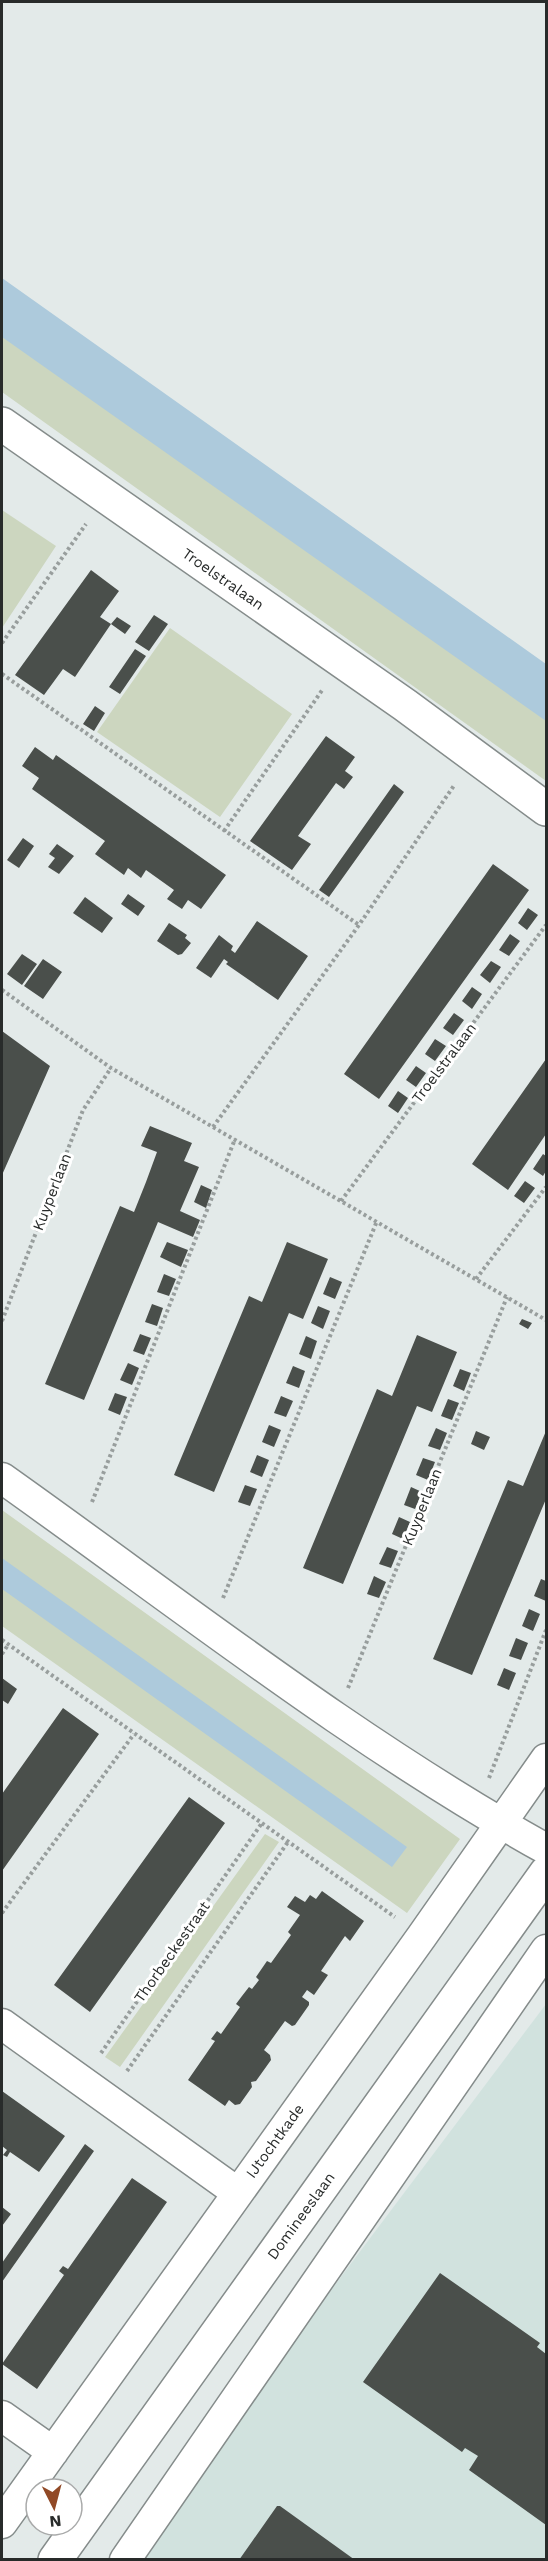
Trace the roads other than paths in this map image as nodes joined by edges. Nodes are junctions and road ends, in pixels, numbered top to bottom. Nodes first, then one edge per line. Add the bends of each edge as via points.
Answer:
1 (2, 424) edge
2 (546, 809) edge
3 (2, 1478) edge
4 (546, 1759) edge
5 (489, 1816) junction
6 (546, 1849) edge
7 (546, 1873) edge
8 (546, 1950) edge
9 (2, 2024) edge
10 (238, 2193) junction
11 (2, 2416) edge
12 (52, 2452) junction
13 (2, 2523) edge
14 (55, 2559) edge
15 (124, 2559) edge

1 - 2 street, Troelstralaan
3 - 5 street via 210,1631
4 - 5 street, IJtochtkade
5 - 6 street
5 - 10 street, IJtochtkade via 422,1936
7 - 14 street, Domineeslaan
8 - 15 street
9 - 10 street
10 - 12 street, IJtochtkade
11 - 12 street
12 - 13 street, IJtochtkade

